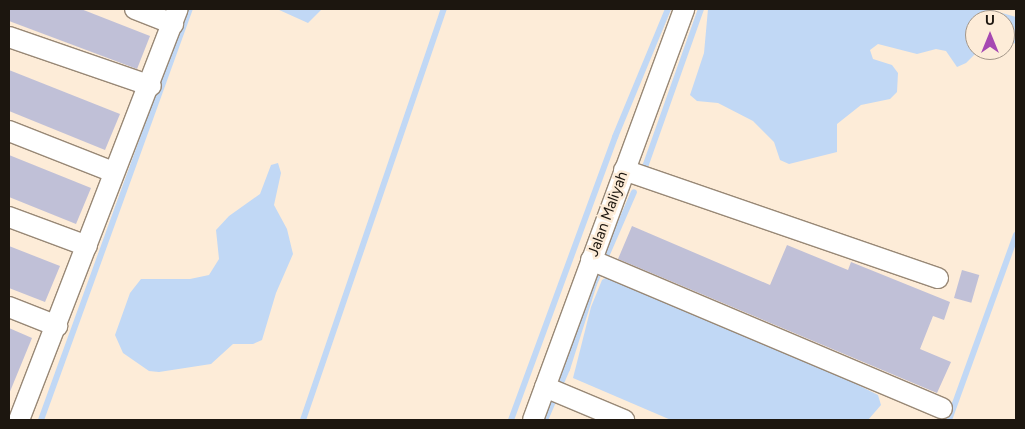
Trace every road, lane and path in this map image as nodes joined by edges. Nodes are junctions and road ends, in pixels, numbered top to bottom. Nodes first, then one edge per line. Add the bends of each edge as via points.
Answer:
1 (135, 9) edge
2 (684, 9) edge
3 (176, 16) edge
4 (9, 36) edge
5 (151, 86) junction
6 (9, 131) edge
7 (624, 170) junction
8 (113, 172) junction
9 (9, 216) edge
10 (88, 246) junction
11 (599, 264) junction
12 (938, 278) dead end
13 (9, 307) edge
14 (56, 326) junction
15 (555, 391) junction
16 (18, 406) edge
17 (942, 408) dead end
18 (533, 420) edge
19 (624, 420) edge

1 - 3 street
2 - 7 street, Jalan Maliyah
3 - 5 street
4 - 5 street
5 - 8 street
6 - 8 street
7 - 11 street, Jalan Maliyah
7 - 12 street
8 - 10 street
9 - 10 street
10 - 14 street
11 - 15 street, Jalan Maliyah
11 - 17 street
13 - 14 street
14 - 16 street
15 - 18 street, Jalan Maliyah
15 - 19 street

